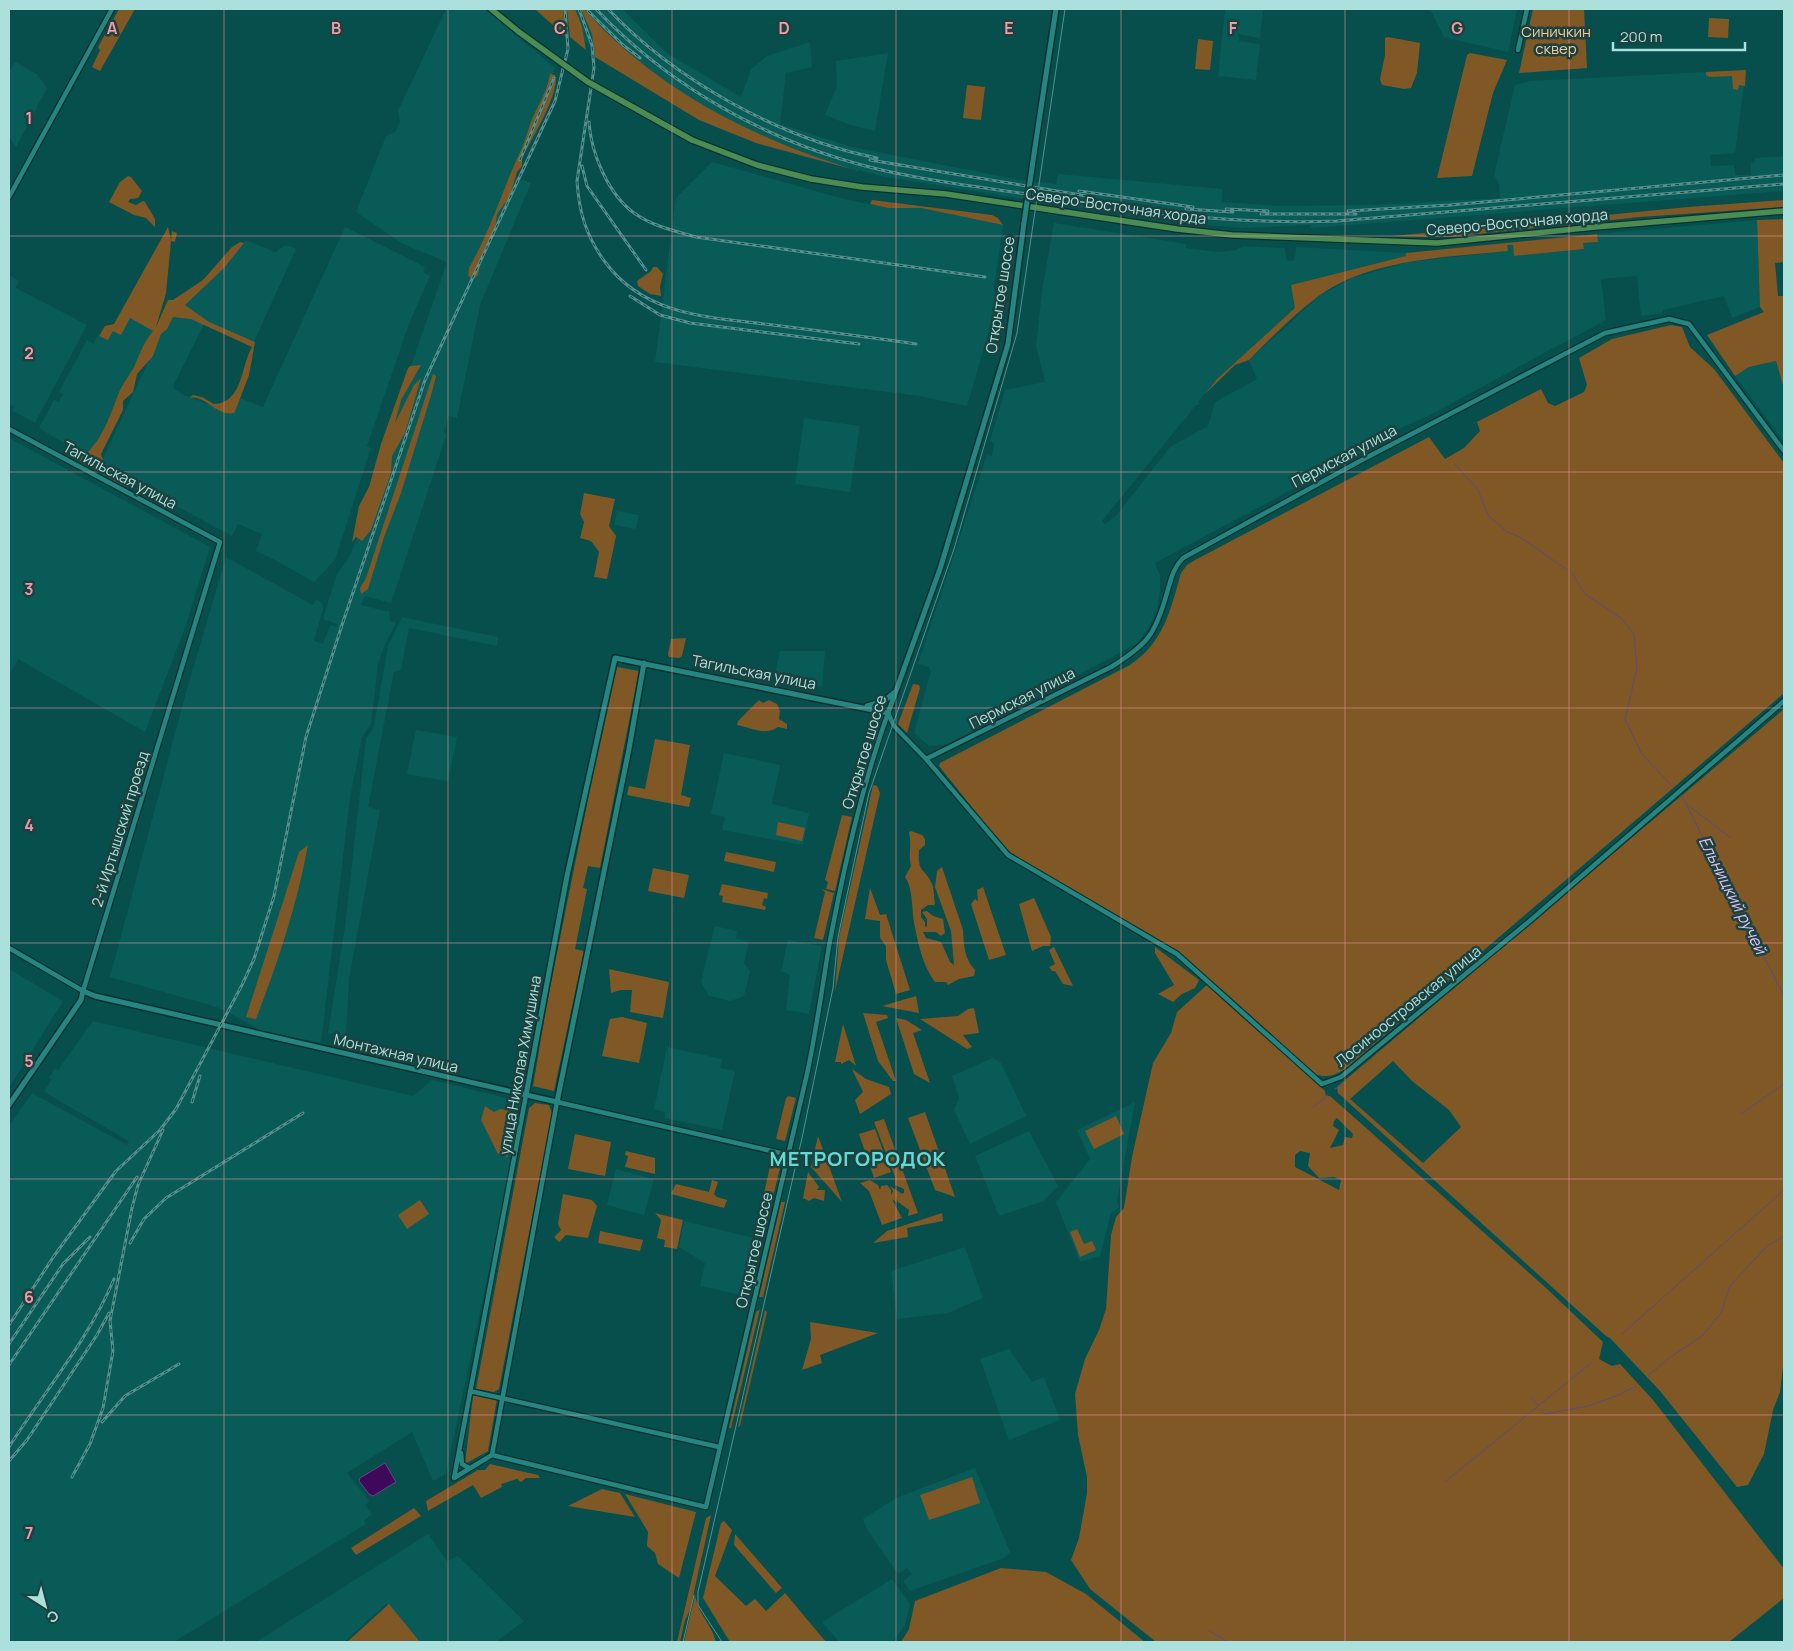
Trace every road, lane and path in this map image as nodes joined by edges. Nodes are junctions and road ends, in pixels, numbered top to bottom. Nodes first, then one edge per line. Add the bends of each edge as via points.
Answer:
1 (112, 9) edge
2 (491, 9) edge
3 (1056, 9) edge
4 (1527, 9) edge
5 (1518, 50) dead end
6 (9, 197) edge
7 (1784, 212) edge
8 (9, 429) edge
9 (1784, 451) edge
10 (220, 542) joint
11 (615, 658) joint
12 (644, 663) junction
13 (896, 692) junction
14 (1784, 701) edge
15 (862, 706) junction
16 (888, 713) junction
17 (926, 759) junction
18 (9, 948) edge
19 (84, 991) junction
20 (526, 1095) junction
21 (557, 1102) junction
22 (9, 1105) edge
23 (789, 1155) junction
24 (470, 1391) junction
25 (501, 1397) junction
26 (461, 1444) junction
27 (720, 1447) junction
28 (492, 1454) junction
29 (470, 1468) junction

1 - 6 street
2 - 7 main road, Северо-Восточная хорда, bridge via 588,82 692,140 757,165 810,179 946,194 1232,235 1437,243
3 - 13 main road, Открытое шоссе, bridge via 1008,344 940,569
4 - 5 street
8 - 10 street, Тагильская улица
9 - 17 street, Пермская улица via 1689,324 1669,319 1609,331 1183,558 1173,570 1156,626 1136,652
10 - 19 street, 2-й Иртышский проезд
11 - 12 main road, Тагильская улица
11 - 20 main road, улица Николая Химушина via 568,876
12 - 15 main road, Тагильская улица
12 - 21 main road via 630,749
13 - 15 main road via 878,704
13 - 16 main road, Открытое шоссе
14 - 17 street, Лосиноостровская улица via 1525,925 1341,1077 1322,1084 1177,954 1008,855
15 - 16 main road, Тагильская улица
16 - 17 street, Лосиноостровская улица via 894,726
16 - 23 street, Открытое шоссе via 857,816
18 - 19 street, Монтажная улица
19 - 20 main road, Монтажная улица via 203,1022
19 - 22 main road, 2-й Иртышский проезд
20 - 21 main road, Монтажная улица
20 - 24 street, улица Николая Химушина
21 - 23 street, Монтажная улица
21 - 25 street
23 - 27 street, Открытое шоссе
24 - 25 street
24 - 26 street, улица Николая Химушина
25 - 27 street
25 - 28 street
26 - 29 street via 462,1464
26 - 29 street, улица Николая Химушина via 454,1478
27 - 28 street, Открытое шоссе via 706,1507
28 - 29 street

